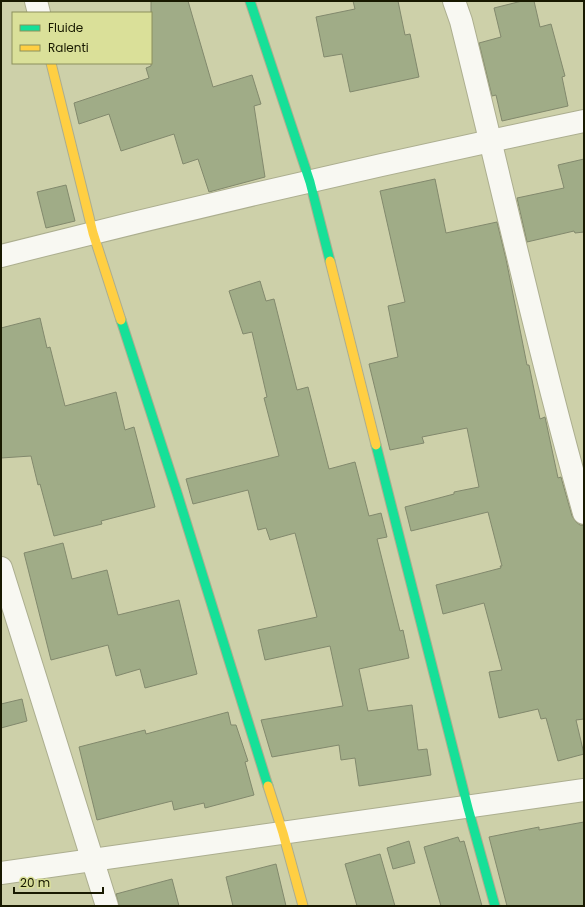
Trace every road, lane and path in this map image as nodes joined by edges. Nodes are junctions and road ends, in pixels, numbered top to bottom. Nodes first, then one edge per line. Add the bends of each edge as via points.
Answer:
1 (36, 1) edge
2 (250, 1) edge
3 (454, 1) edge
4 (39, 12) edge
5 (51, 64) edge
6 (584, 121) edge
7 (491, 141) junction
8 (310, 182) junction
9 (93, 233) junction
10 (1, 256) edge
11 (584, 513) edge
12 (1, 568) edge
13 (584, 790) edge
14 (468, 808) junction
15 (283, 833) junction
16 (92, 859) junction
17 (1, 873) edge
18 (107, 906) edge
19 (303, 906) edge
20 (495, 906) edge

1 - 4 street
2 - 8 street
3 - 7 street
5 - 9 street
6 - 7 street
7 - 8 street
7 - 11 street via 560,427
8 - 9 street
8 - 14 street
9 - 10 street
9 - 15 street
12 - 16 street
13 - 14 street
14 - 15 street
14 - 20 street
15 - 16 street
15 - 19 street
16 - 17 street
16 - 18 street

